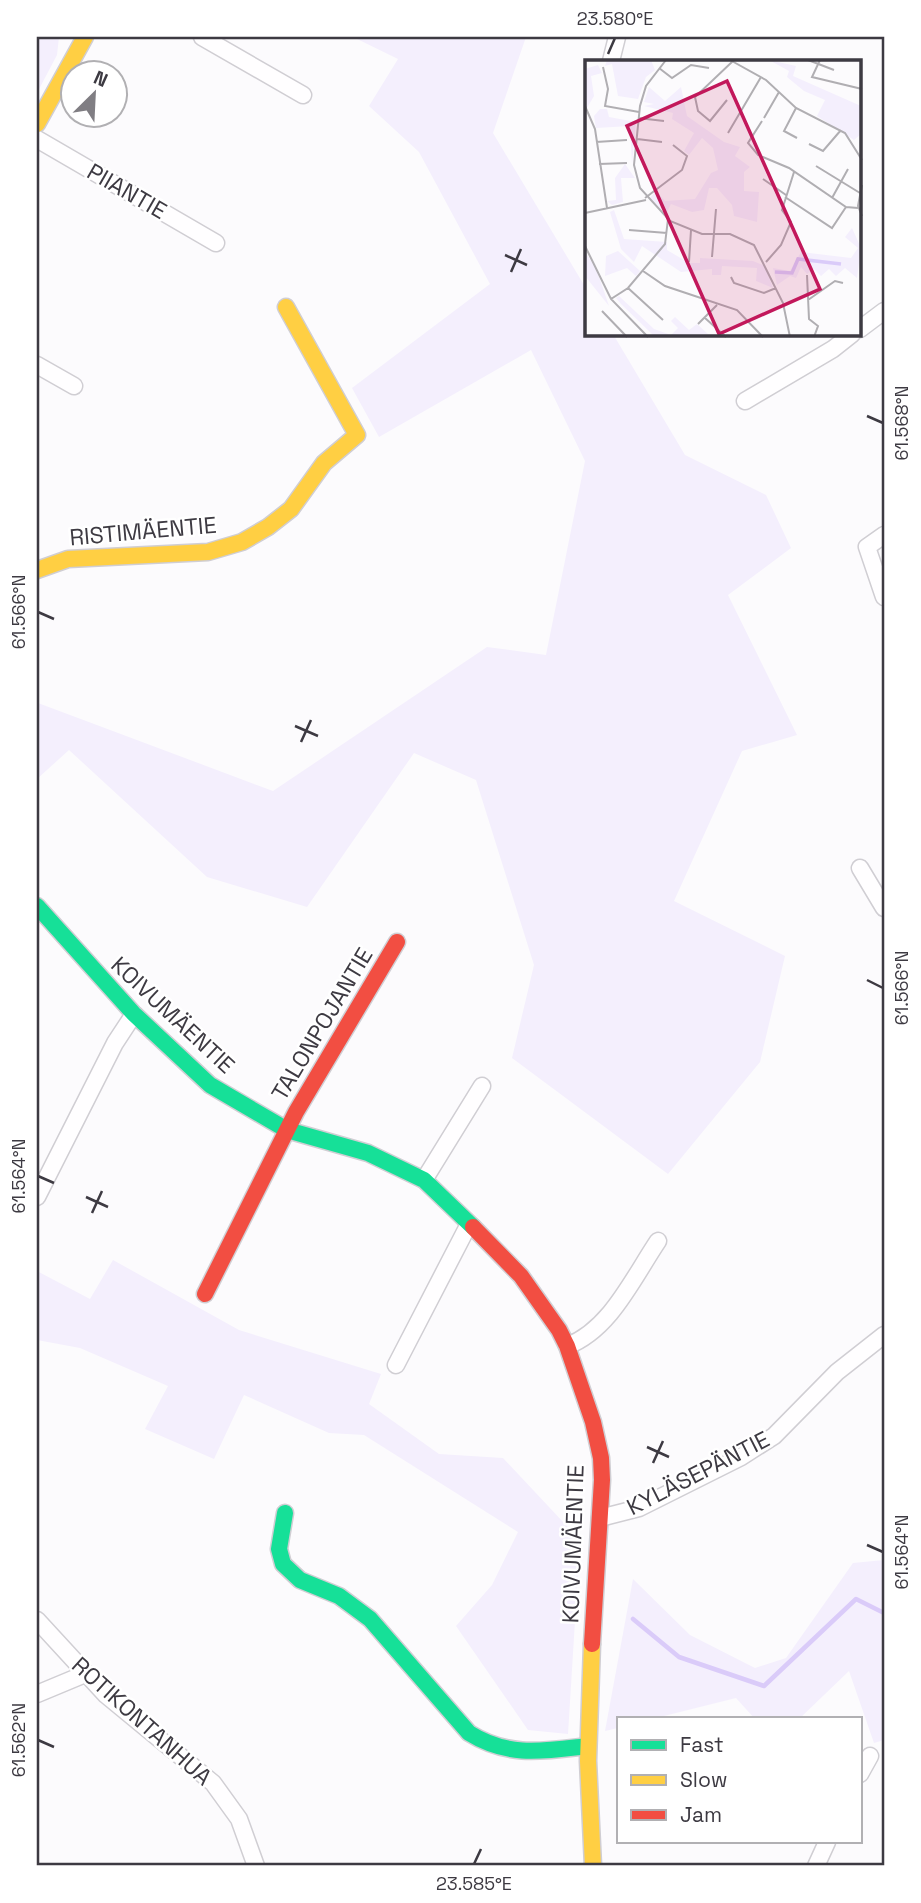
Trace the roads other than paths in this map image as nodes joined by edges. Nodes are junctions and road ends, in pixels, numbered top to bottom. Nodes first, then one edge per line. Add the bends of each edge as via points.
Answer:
1 (85, 37) edge
2 (202, 37) edge
3 (617, 37) edge
4 (611, 60) edge
5 (303, 95) dead end
6 (37, 124) edge
7 (37, 139) edge
8 (216, 243) dead end
9 (286, 307) dead end
10 (884, 311) edge
11 (862, 328) edge
12 (849, 336) edge
13 (37, 365) edge
14 (74, 386) dead end
15 (745, 401) dead end
16 (884, 535) edge
17 (37, 570) edge
18 (884, 597) edge
19 (860, 867) dead end
20 (37, 906) edge
21 (884, 908) edge
22 (397, 942) dead end
23 (134, 1014) junction
24 (482, 1086) dead end
25 (287, 1130) junction
26 (424, 1180) junction
27 (37, 1197) edge
28 (469, 1224) junction
29 (658, 1241) dead end
30 (205, 1294) dead end
31 (882, 1343) edge
32 (567, 1346) junction
33 (396, 1365) dead end
34 (285, 1513) dead end
35 (600, 1518) junction
36 (37, 1620) edge
37 (85, 1674) junction
38 (37, 1694) edge
39 (588, 1745) junction
40 (870, 1756) dead end
41 (862, 1770) edge
42 (827, 1843) edge
43 (256, 1866) edge
44 (593, 1866) edge
45 (816, 1866) edge

1 - 6 street
2 - 5 street
3 - 4 street
7 - 8 street, PIIANTIE
9 - 17 street, RISTIMÄENTIE via 357,436 324,463 291,509 242,542 208,552 68,559
10 - 11 street
12 - 15 street
13 - 14 street
16 - 18 street via 867,547
19 - 21 street
20 - 23 street, KOIVUMÄENTIE
22 - 25 street, TALONPOJANTIE
23 - 25 street, KOIVUMÄENTIE via 210,1085
23 - 27 street
24 - 26 street
25 - 26 street, KOIVUMÄENTIE via 368,1153
25 - 30 street, TALONPOJANTIE
26 - 28 street, KOIVUMÄENTIE
28 - 32 street, KOIVUMÄENTIE via 521,1276
28 - 33 street
29 - 32 street via 605,1321 584,1340
31 - 35 street, KYLÄSEPÄNTIE via 836,1372 774,1436 741,1457 639,1508
32 - 35 street, KOIVUMÄENTIE via 597,1437
34 - 39 street via 279,1549 283,1564 300,1580 339,1596 370,1619 484,1745 527,1752
35 - 39 street, KOIVUMÄENTIE
36 - 37 street, ROTIKONTANHUA
37 - 38 street
37 - 43 street, ROTIKONTANHUA via 213,1783 239,1819
39 - 44 street, KOIVUMÄENTIE
40 - 41 street
42 - 45 street

